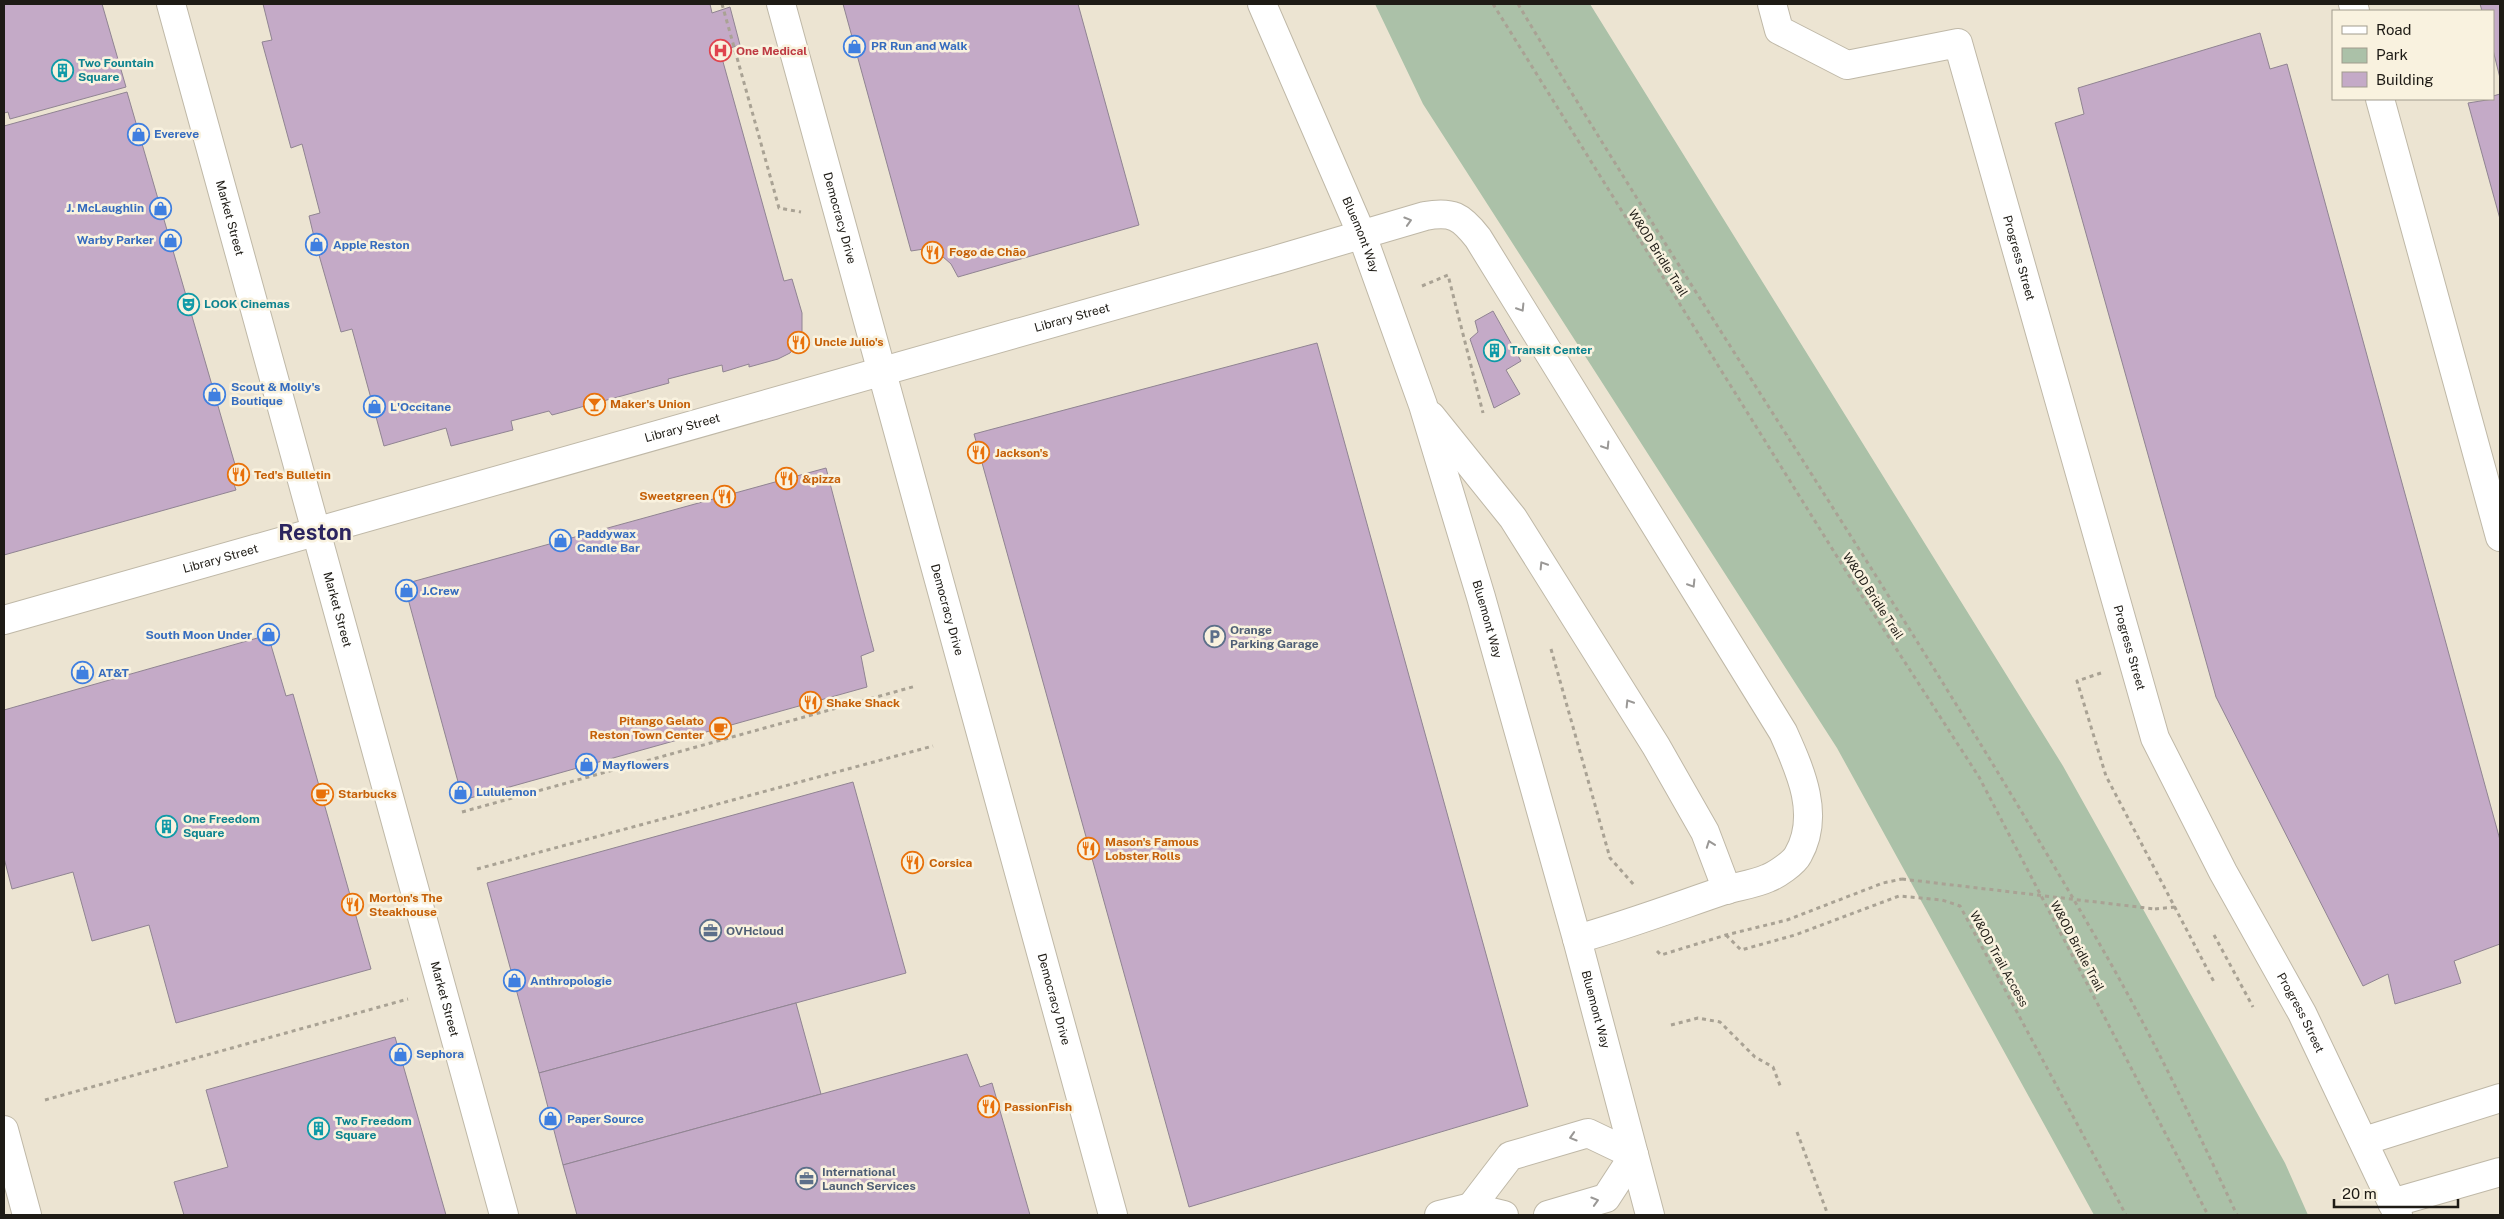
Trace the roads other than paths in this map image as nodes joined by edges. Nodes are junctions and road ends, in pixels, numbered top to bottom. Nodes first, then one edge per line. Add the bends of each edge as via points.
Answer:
1 (171, 4) edge
2 (781, 4) edge
3 (1253, 4) edge
4 (1262, 4) edge
5 (1772, 4) edge
6 (1277, 41) junction
7 (2380, 100) edge
8 (1362, 235) junction
9 (882, 372) junction
10 (1422, 405) junction
11 (315, 532) junction
12 (2500, 538) edge
13 (4, 620) edge
14 (1727, 890) junction
15 (1576, 939) junction
16 (2500, 1098) edge
17 (4, 1130) edge
18 (2364, 1141) junction
19 (1634, 1155) junction
20 (2500, 1172) edge
21 (1471, 1207) junction
22 (2395, 1209) edge
23 (27, 1215) edge
24 (504, 1215) edge
25 (1113, 1215) edge
26 (1439, 1215) edge
27 (1504, 1215) edge
28 (1548, 1215) edge
29 (1650, 1215) edge

1 - 11 street, Market Street
2 - 9 street, Democracy Drive
3 - 6 street, Bluemont Way
4 - 6 street, Bluemont Way
5 - 18 street, Progress Street via 1779,30 1847,64 1958,43 2155,738 2223,872 2302,1013
6 - 8 street, Bluemont Way
7 - 12 street
8 - 9 street, Library Street
8 - 10 street, Bluemont Way
8 -> 14 street, Library Street via 1443,213 1454,215 1468,224 1783,732 1807,797 1808,828 1798,857 1770,878
9 - 11 street, Library Street
9 - 25 street, Democracy Drive
14 -> 10 street via 1705,832 1656,746 1514,518
10 - 15 street, Bluemont Way via 1480,597
11 - 13 street, Library Street
11 - 24 street, Market Street
14 - 15 street, Library Street via 1644,920
15 - 19 street, Bluemont Way
16 - 18 street
17 - 23 street
18 - 22 street, Progress Street
19 -> 21 street via 1588,1133 1510,1156
28 -> 19 street via 1606,1198
19 - 29 street, Bluemont Way
20 - 22 street
21 - 26 street
21 - 27 street

